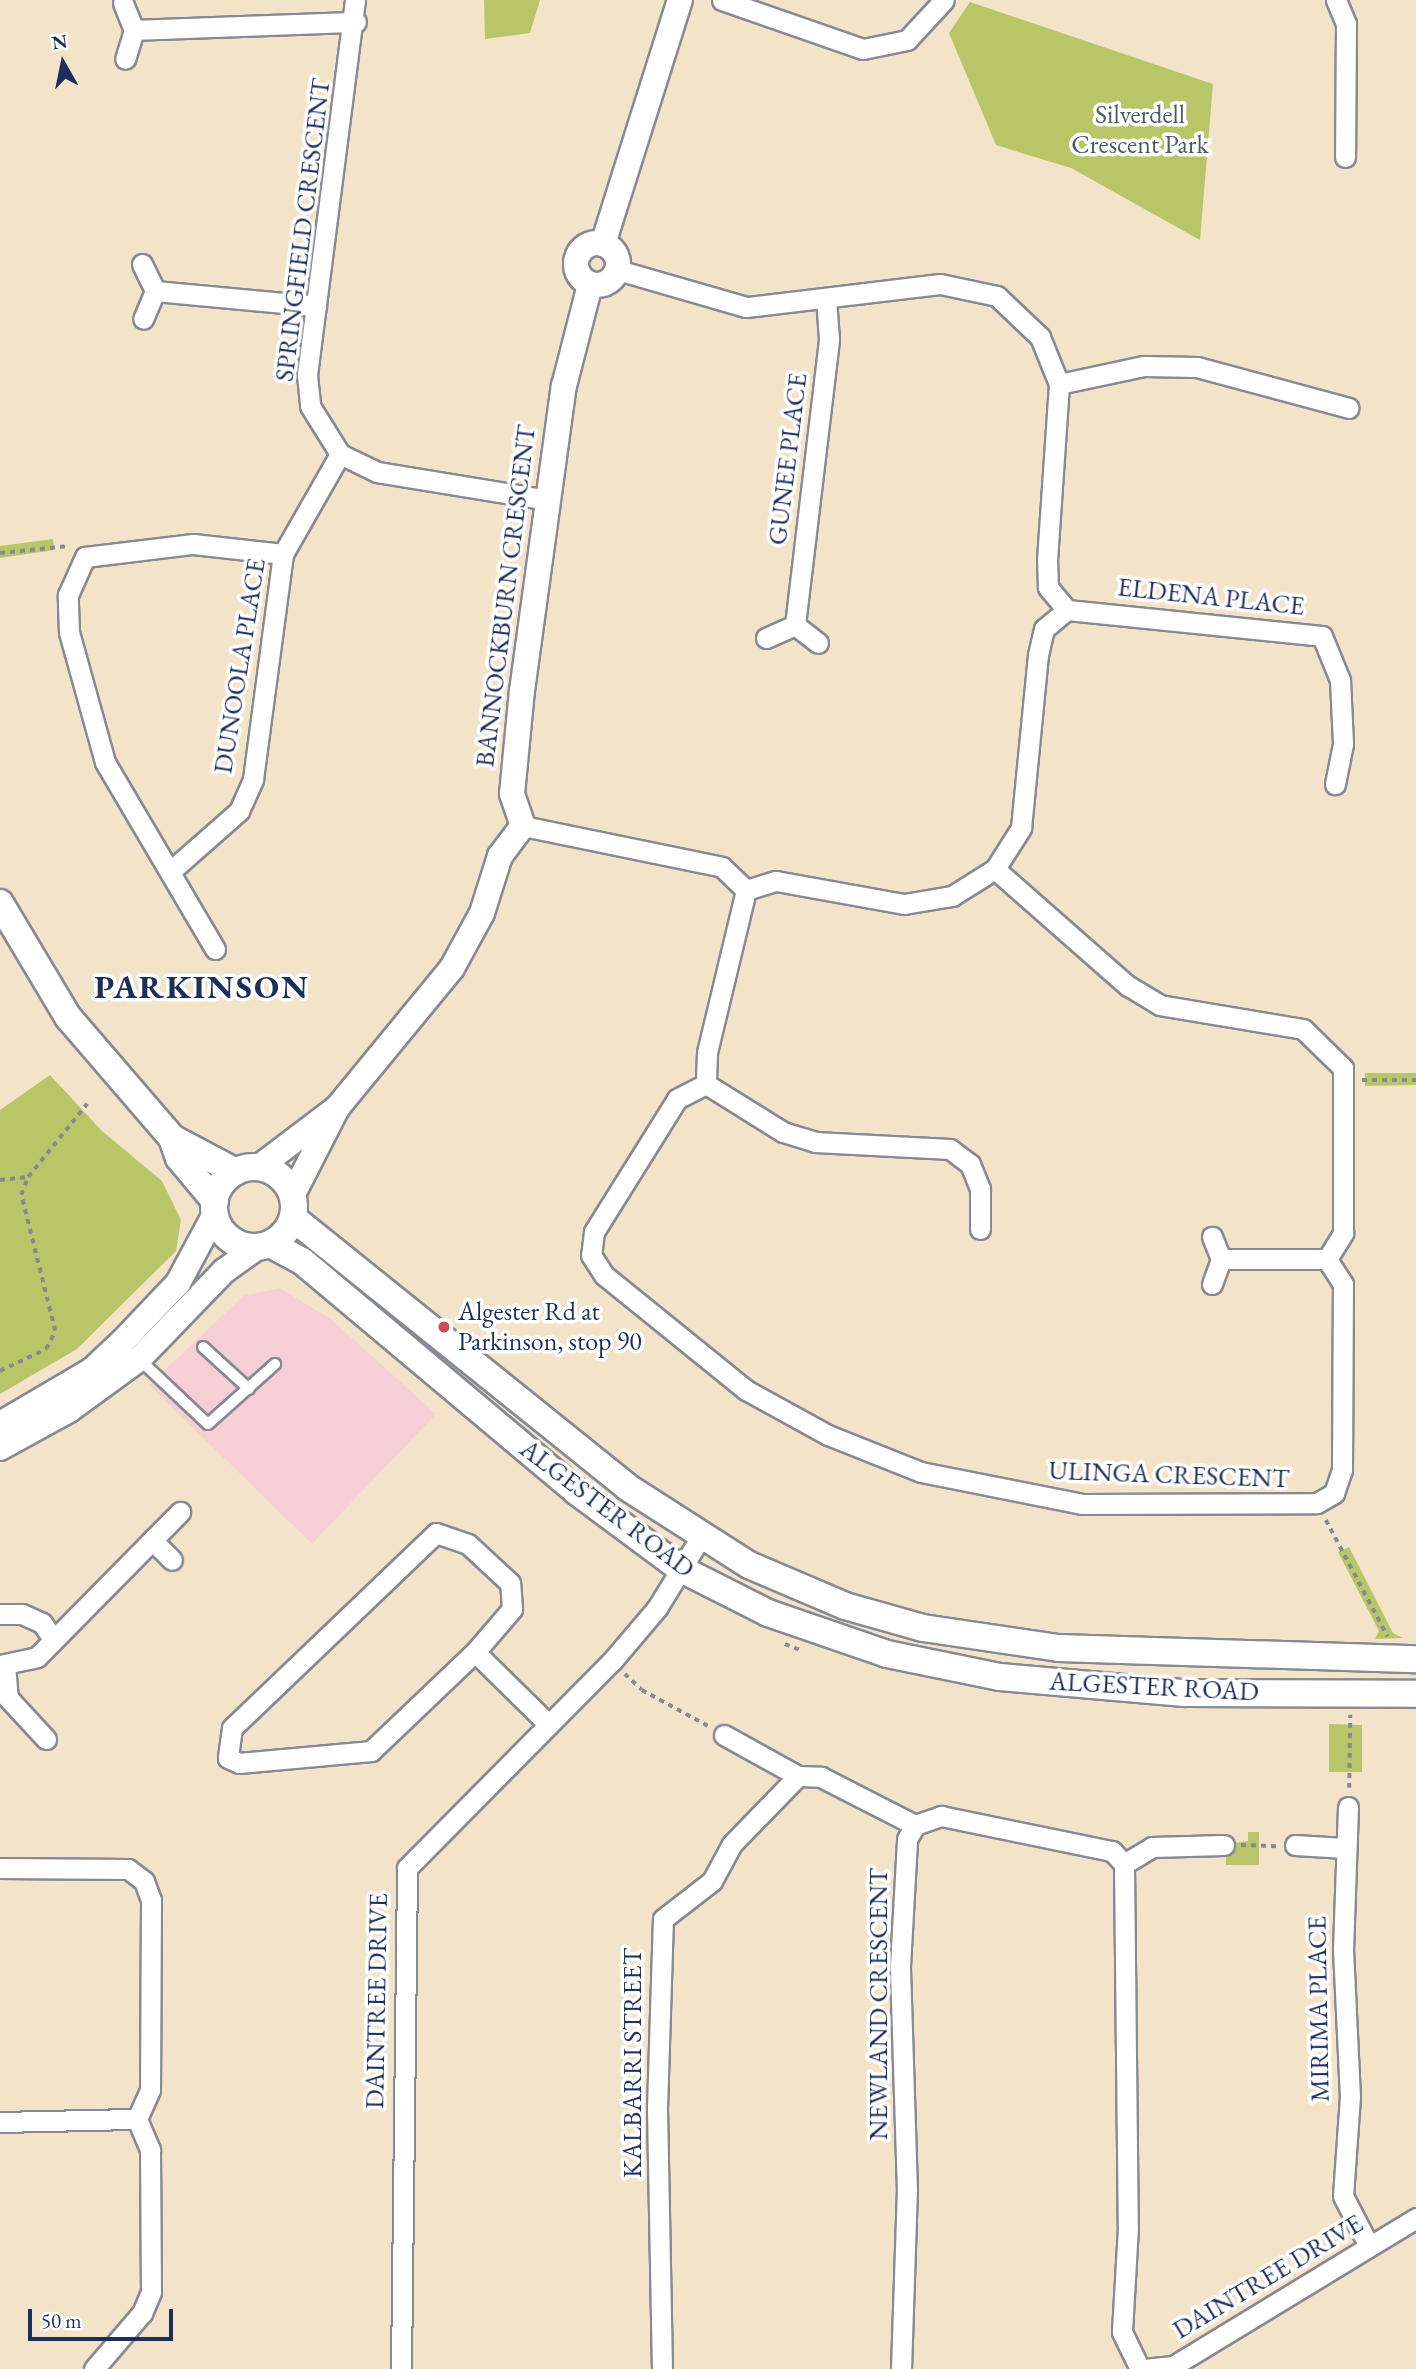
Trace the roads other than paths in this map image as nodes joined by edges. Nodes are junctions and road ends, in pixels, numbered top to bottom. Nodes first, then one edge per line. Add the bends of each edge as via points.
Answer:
1 (355, 0) edge
2 (680, 0) edge
3 (722, 0) edge
4 (944, 0) edge
5 (1336, 0) edge
6 (122, 3) dead end
7 (356, 22) junction
8 (134, 30) junction
9 (125, 59) dead end
10 (1345, 157) dead end
11 (603, 244) junction
12 (142, 264) dead end
13 (618, 270) junction
14 (590, 285) junction
15 (155, 291) junction
16 (826, 298) junction
17 (316, 306) junction
18 (143, 319) dead end
19 (1059, 384) junction
20 (1349, 408) dead end
21 (340, 454) junction
22 (548, 500) junction
23 (283, 554) junction
24 (1067, 610) junction
25 (795, 625) junction
26 (766, 638) dead end
27 (818, 643) dead end
28 (1335, 784) dead end
29 (523, 826) junction
30 (173, 869) junction
31 (995, 870) junction
32 (746, 890) junction
33 (0, 903) edge
34 (215, 949) dead end
35 (706, 1084) junction
36 (337, 1108) junction
37 (172, 1138) junction
38 (247, 1170) junction
39 (215, 1207) junction
40 (293, 1207) junction
41 (980, 1229) dead end
42 (1212, 1237) dead end
43 (264, 1245) junction
44 (1221, 1259) junction
45 (1327, 1259) junction
46 (1212, 1284) dead end
47 (203, 1347) dead end
48 (131, 1350) junction
49 (275, 1364) dead end
50 (249, 1389) junction
51 (0, 1424) edge
52 (0, 1448) edge
53 (180, 1512) dead end
54 (701, 1538) junction
55 (152, 1540) junction
56 (172, 1560) dead end
57 (681, 1569) junction
58 (0, 1614) edge
59 (53, 1639) junction
60 (475, 1652) junction
61 (1416, 1659) edge
62 (3, 1665) edge
63 (1416, 1694) edge
64 (548, 1724) junction
65 (724, 1735) road end
66 (46, 1739) dead end
67 (798, 1776) junction
68 (1348, 1807) road end
69 (915, 1825) junction
70 (1224, 1845) road end
71 (1295, 1845) road end
72 (1345, 1848) junction
73 (1124, 1864) junction
74 (0, 1868) edge
75 (137, 2119) junction
76 (0, 2122) edge
77 (1416, 2218) edge
78 (1370, 2246) junction
79 (94, 2369) edge
80 (401, 2369) edge
81 (662, 2369) edge
82 (901, 2369) edge
83 (1142, 2369) edge

1 - 7 street, SPRINGFIELD CRESCENT
2 - 11 street
3 - 4 street via 863,49 907,40
5 - 10 street via 1346,23
6 - 8 street
7 - 8 street
7 - 17 street, SPRINGFIELD CRESCENT
8 - 9 street
11 - 13 street via 614,251
11 - 14 street via 578,254 579,276
12 - 15 street
13 - 14 street via 608,284
13 - 16 street via 747,307
14 - 22 street, BANNOCKBURN CRESCENT via 564,386
15 - 17 street
15 - 18 street
16 - 19 street via 940,284 997,296 1040,337
16 - 25 street, GUNEE PLACE via 829,339
17 - 21 street, SPRINGFIELD CRESCENT via 307,375 310,406
19 - 20 street via 1144,366 1197,368
19 - 24 street via 1047,560 1048,587
21 - 22 street via 377,472
21 - 23 street, DUNOOLA PLACE
22 - 29 street, BANNOCKBURN CRESCENT via 512,783
23 - 30 street, DUNOOLA PLACE via 253,779 239,811
23 - 30 street via 193,544 85,557 68,595 69,632 87,707 130,813
24 - 28 street, ELDENA PLACE via 1322,636 1340,680 1343,744
24 - 31 street via 1044,629 1021,828
25 - 26 street
25 - 27 street
29 - 32 street via 722,867
29 - 36 street via 500,856 482,913 452,968
30 - 34 street
31 - 32 street via 951,896 904,904 776,881
31 - 45 street via 1128,986 1183,1013 1303,1029 1328,1047 1345,1080 1343,1233
32 - 35 street via 707,1052
33 - 37 main road via 68,1017
35 - 41 street via 783,1132 816,1142 950,1149 970,1164 980,1189
35 - 45 street, ULINGA CRESCENT via 677,1099 594,1232 591,1255 604,1275 746,1390 828,1435 921,1472 1011,1494 1082,1504 1317,1503 1334,1493 1342,1471 1343,1284
36 - 38 street
36 - 40 street
37 - 38 main road
37 - 39 main road via 178,1158
38 - 39 main road
38 - 40 main road via 281,1177
39 - 43 main road via 226,1236
39 - 48 street via 178,1283
40 - 43 main road
40 - 54 main road, ALGESTER ROAD via 588,1456
42 - 44 street
43 - 48 street via 223,1271
43 - 57 main road, ALGESTER ROAD via 302,1261 576,1491
44 - 45 street
44 - 46 street
47 - 50 lane
48 - 50 lane via 203,1423 215,1422
48 - 51 street
48 - 52 street via 69,1410
49 - 50 lane
53 - 55 street
54 - 57 street, DAINTREE DRIVE
54 - 61 main road, ALGESTER ROAD via 845,1606 993,1641 1163,1655
55 - 56 street
55 - 59 street
57 - 63 main road, ALGESTER ROAD via 828,1636 942,1668 1184,1693
57 - 64 street, DAINTREE DRIVE via 612,1661
58 - 59 street via 22,1614 42,1623
59 - 62 street via 37,1657
60 - 60 street via 371,1751 239,1763 228,1758 225,1744 232,1728 436,1533 468,1544 510,1583 512,1609
60 - 64 street
62 - 66 street via 8,1698
64 - 80 street, DAINTREE DRIVE via 407,1868
65 - 67 street
67 - 69 street via 821,1777
67 - 81 street, KALBARRI STREET via 732,1844 712,1881 663,1919 657,2108
68 - 72 street, MIRIMA PLACE
69 - 73 street via 941,1816 1112,1851
69 - 82 street, NEWLAND CRESCENT via 907,1839 900,1966 906,2191
70 - 73 street via 1152,1847
71 - 72 street
72 - 78 street, MIRIMA PLACE via 1350,2096 1343,2196
73 - 83 street via 1128,2227 1122,2332
74 - 75 street via 128,1869 144,1881 151,1900 150,2090
75 - 76 street
75 - 79 street via 150,2150 151,2292 142,2313
77 - 78 street, DAINTREE DRIVE
78 - 83 street, DAINTREE DRIVE via 1172,2366

